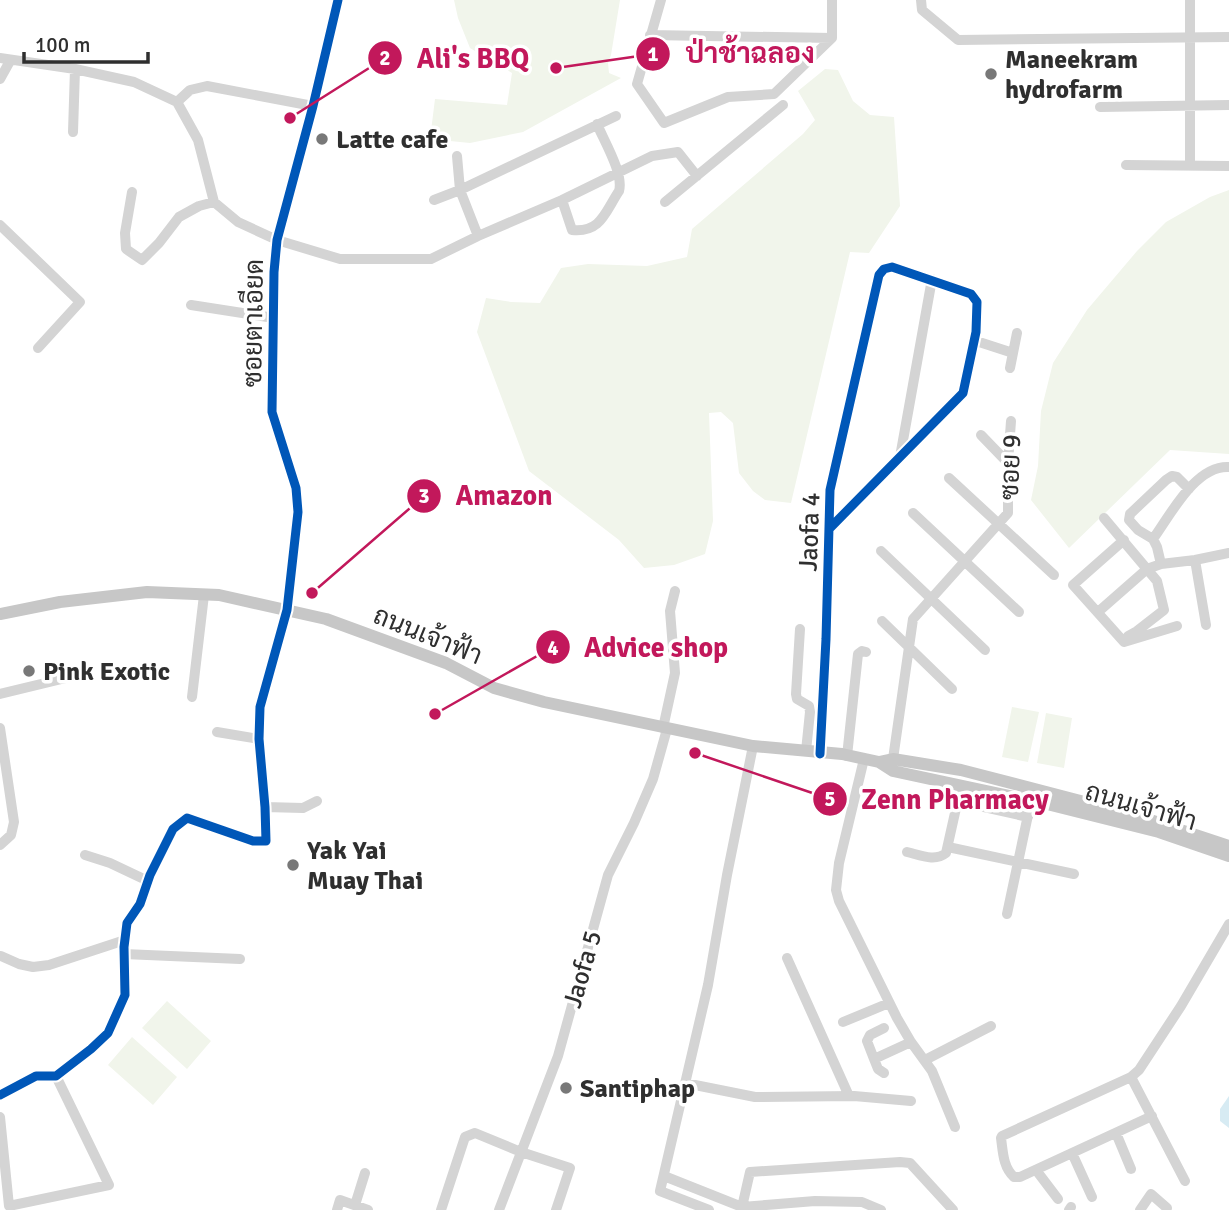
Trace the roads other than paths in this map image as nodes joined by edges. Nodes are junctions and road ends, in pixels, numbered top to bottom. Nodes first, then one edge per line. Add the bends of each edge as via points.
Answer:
1 (338, 0) edge
2 (661, 0) edge
3 (832, 0) edge
4 (921, 0) edge
5 (1190, 0) edge
6 (650, 35) junction
7 (1190, 37) junction
8 (1229, 37) edge
9 (832, 38) junction
10 (5, 60) edge
11 (75, 69) junction
12 (0, 79) edge
13 (177, 102) junction
14 (783, 105) dead end
15 (1190, 105) junction
16 (1229, 105) edge
17 (313, 106) junction
18 (1100, 107) dead end
19 (616, 116) dead end
20 (597, 124) junction
21 (73, 132) dead end
22 (457, 156) dead end
23 (1126, 165) dead end
24 (1190, 166) junction
25 (1229, 166) edge
26 (618, 173) junction
27 (697, 176) junction
28 (460, 190) junction
29 (132, 191) dead end
30 (434, 200) dead end
31 (562, 200) junction
32 (214, 202) junction
33 (665, 202) dead end
34 (0, 225) edge
35 (478, 236) junction
36 (277, 240) junction
37 (932, 279) junction
38 (191, 305) dead end
39 (274, 318) junction
40 (1017, 333) dead end
41 (973, 340) junction
42 (38, 348) dead end
43 (1013, 353) junction
44 (1010, 369) dead end
45 (1011, 421) dead end
46 (981, 435) dead end
47 (900, 457) junction
48 (1008, 463) junction
49 (1229, 467) edge
50 (949, 478) dead end
51 (1189, 489) junction
52 (912, 513) dead end
53 (1104, 517) dead end
54 (998, 524) junction
55 (830, 528) junction
56 (1153, 539) junction
57 (1124, 540) junction
58 (881, 551) dead end
59 (1229, 553) edge
60 (1195, 560) junction
61 (965, 561) junction
62 (1161, 564) junction
63 (1147, 569) junction
64 (1054, 575) dead end
65 (676, 591) dead end
66 (204, 595) junction
67 (931, 600) junction
68 (288, 610) junction
69 (1019, 612) dead end
70 (1098, 612) junction
71 (0, 614) edge
72 (881, 621) dead end
73 (1206, 625) dead end
74 (1177, 626) dead end
75 (800, 629) dead end
76 (1122, 639) junction
77 (908, 648) junction
78 (985, 650) dead end
79 (866, 652) dead end
80 (70, 677) dead end
81 (952, 689) dead end
82 (0, 694) edge
83 (192, 697) dead end
84 (0, 728) edge
85 (665, 728) junction
86 (217, 732) dead end
87 (259, 739) junction
88 (754, 746) junction
89 (806, 751) junction
90 (820, 754) junction
91 (847, 756) junction
92 (864, 759) junction
93 (893, 759) junction
94 (879, 762) junction
95 (961, 786) junction
96 (317, 801) dead end
97 (957, 801) junction
98 (1031, 801) junction
99 (265, 807) junction
100 (1028, 817) junction
101 (0, 845) edge
102 (1229, 846) edge
103 (947, 847) junction
104 (907, 852) dead end
105 (85, 855) dead end
106 (1229, 856) edge
107 (1018, 862) junction
108 (1074, 874) dead end
109 (148, 881) junction
110 (1007, 914) dead end
111 (1229, 925) edge
112 (125, 940) junction
113 (124, 954) junction
114 (1, 956) edge
115 (787, 958) dead end
116 (240, 959) dead end
117 (889, 1003) junction
118 (844, 1022) dead end
119 (991, 1026) dead end
120 (884, 1028) dead end
121 (911, 1042) junction
122 (874, 1059) junction
123 (925, 1060) junction
124 (884, 1073) dead end
125 (55, 1076) junction
126 (1131, 1077) junction
127 (685, 1083) junction
128 (0, 1095) edge
129 (849, 1096) junction
130 (911, 1101) dead end
131 (1152, 1116) junction
132 (0, 1117) edge
133 (956, 1127) dead end
134 (1116, 1133) junction
135 (522, 1152) junction
136 (1072, 1153) junction
137 (1131, 1169) dead end
138 (1036, 1170) junction
139 (365, 1173) dead end
140 (664, 1176) junction
141 (1185, 1181) dead end
142 (1093, 1197) dead end
143 (1058, 1199) dead end
144 (355, 1205) junction
145 (815, 1205) edge
146 (742, 1208) junction
147 (1167, 1208) dead end
148 (337, 1210) edge
149 (368, 1210) edge
150 (441, 1210) edge
151 (499, 1210) edge
152 (556, 1210) edge
153 (709, 1210) edge
154 (881, 1210) edge
155 (953, 1210) edge
156 (1140, 1210) edge

1 - 17 street, ซอยตาเอียด
2 - 6 street
3 - 9 street
4 - 7 street via 922,10 958,40
5 - 7 street
6 - 9 street
6 - 9 street via 637,84 664,123 728,97 774,94
7 - 8 street
7 - 15 street
10 - 11 street
10 - 12 street
11 - 13 street via 134,82
11 - 21 street
13 - 17 street via 190,90 207,86
13 - 32 street via 198,140
14 - 27 street
15 - 16 street
15 - 18 street
15 - 24 street
17 - 36 street, ซอยตาเอียด
19 - 20 street
20 - 26 street
20 - 28 street
22 - 28 street
23 - 24 street
24 - 25 street
26 - 27 street via 652,156 678,152
26 - 31 street
26 - 31 street via 618,191 597,226 572,230
27 - 33 street
28 - 30 street
28 - 35 street
29 - 32 street via 126,249 142,260 179,217
31 - 35 street
32 - 36 street via 238,222
34 - 42 street via 80,302
35 - 36 street via 431,259 340,259
36 - 39 street, ซอยตาเอียด
37 - 41 street via 971,294 977,302
37 - 47 street
37 - 55 street, Jaofa 4 via 892,267 879,275 830,489
38 - 39 street
39 - 68 street, ซอยตาเอียด via 272,412 296,488 298,512
40 - 43 street
41 - 43 street
41 - 47 street via 963,393
43 - 44 street
45 - 48 street, ซอย 9
46 - 48 street
47 - 55 street
48 - 54 street, ซอย 9 via 1008,513
49 - 51 street via 1218,467
50 - 54 street
51 - 56 street
51 - 56 street via 1172,476 1130,514 1129,520 1138,530
52 - 61 street
53 - 57 street
54 - 61 street
54 - 64 street
55 - 90 street, Jaofa 4
56 - 62 street
57 - 63 street
57 - 70 street via 1073,585
58 - 67 street
59 - 60 street
60 - 62 street
60 - 73 street
61 - 67 street
61 - 69 street
62 - 63 street
63 - 70 street
63 - 76 street via 1157,581 1164,610
65 - 85 street, Jaofa 5 via 670,611 675,673
66 - 68 main road, ถนนเจ้าฟ้า
66 - 71 main road, ถนนเจ้าฟ้า via 147,592
66 - 83 street
67 - 77 street via 913,618
67 - 78 street
68 - 85 main road, ถนนเจ้าฟ้า via 326,619 446,663 494,688
68 - 87 street, ซอยตาเอียด via 260,707
70 - 76 street
72 - 77 street
74 - 76 street
75 - 89 street via 796,694 809,706
77 - 81 street
77 - 93 street
79 - 91 street via 858,654
80 - 82 street
84 - 101 street via 14,822 12,835
85 - 88 main road, ถนนเจ้าฟ้า
85 - 135 street, Jaofa 5 via 653,779 608,875 558,1056
86 - 87 street
87 - 99 street, ซอยตาเอียด
88 - 89 main road, ถนนเจ้าฟ้า
88 - 127 street
89 - 90 main road, ถนนเจ้าฟ้า
90 - 91 main road, ถนนเจ้าฟ้า
91 - 92 main road, ถนนเจ้าฟ้า
92 - 94 main road, ถนนเจ้าฟ้า
92 - 117 street via 836,890
93 - 94 main road, ถนนเจ้าฟ้า
93 - 102 main road, ถนนเจ้าฟ้า via 961,770 1138,816
94 - 95 main road, ถนนเจ้าฟ้า via 893,771
95 - 97 street
95 - 98 main road, ถนนเจ้าฟ้า
96 - 99 street via 303,808
97 - 100 street
97 - 103 street
98 - 100 street
98 - 106 main road, ถนนเจ้าฟ้า via 1159,832
99 - 109 street, ซอยตาเอียด via 266,841 253,841 187,818 173,829
100 - 107 street
103 - 104 street via 946,853 936,858
103 - 107 street
105 - 109 street
107 - 108 street
107 - 110 street
109 - 112 street via 127,923
111 - 126 street via 1181,1006
112 - 113 street
112 - 114 street via 49,965 33,967
113 - 116 street
113 - 125 street via 125,995 108,1033
115 - 129 street
117 - 118 street
117 - 121 street
119 - 123 street
120 - 122 street via 867,1041
121 - 122 street
121 - 123 street
122 - 124 street
123 - 133 street
125 - 128 street via 36,1076
125 - 132 street via 108,1185 9,1206
126 - 131 street
126 - 138 street via 1002,1136 1008,1172 1017,1178
127 - 129 street via 755,1097
127 - 140 street
129 - 130 street
131 - 134 street
131 - 141 street
134 - 136 street
134 - 137 street
135 - 150 street via 475,1133 465,1136
135 - 151 street, Jaofa 5
135 - 152 street via 570,1168
136 - 138 street
136 - 142 street
138 - 143 street
139 - 144 street
140 - 146 street
140 - 153 street via 660,1191
144 - 148 street via 340,1200
144 - 149 street
145 - 146 street
145 - 154 street via 862,1202
146 - 155 street via 750,1172 900,1162 910,1163
147 - 156 street via 1151,1194

